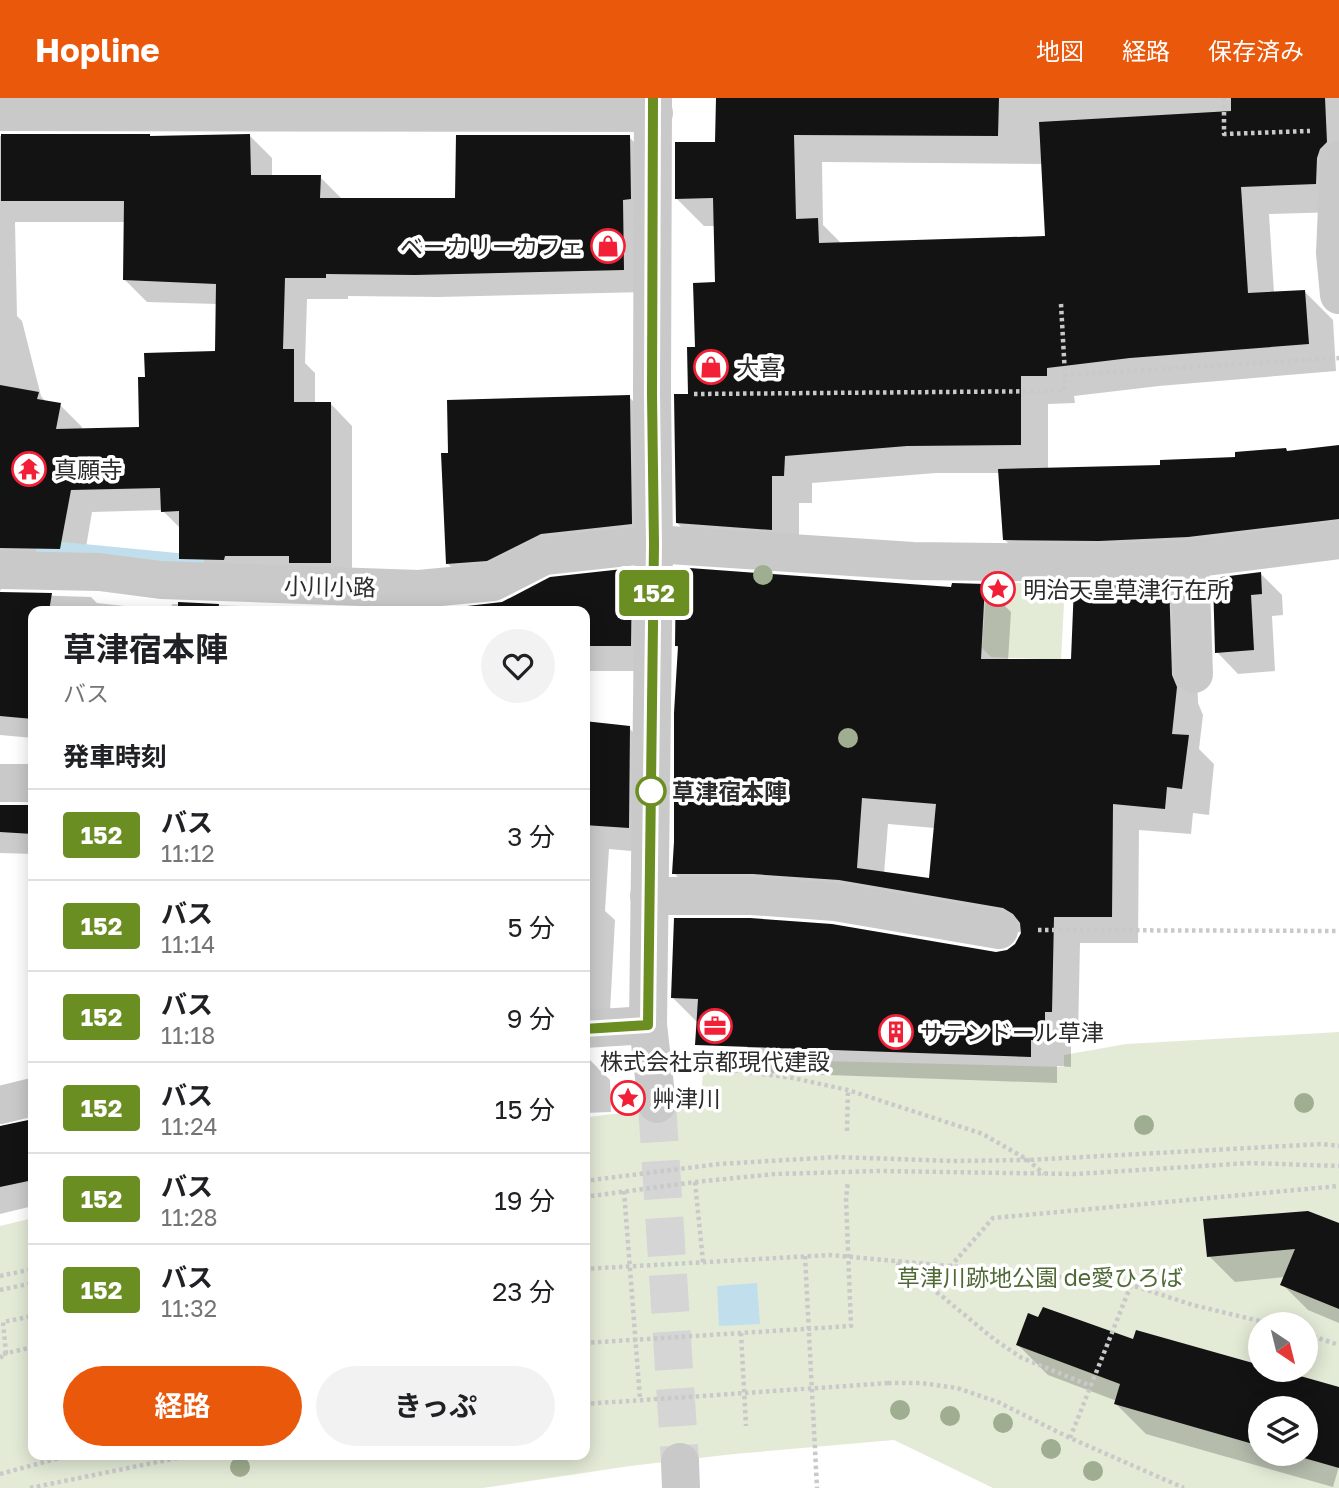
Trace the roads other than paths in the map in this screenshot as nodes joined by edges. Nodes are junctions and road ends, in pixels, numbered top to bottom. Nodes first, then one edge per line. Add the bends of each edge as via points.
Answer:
1 (182, 106) edge
2 (654, 106) edge
3 (0, 112) edge
4 (1339, 160) edge
5 (1339, 295) edge
6 (1339, 540) edge
7 (654, 544) junction
8 (1190, 559) junction
9 (0, 570) edge
10 (159, 596) edge
11 (253, 598) edge
12 (1194, 674) dead end
13 (0, 783) edge
14 (28, 783) edge
15 (649, 896) junction
16 (999, 930) road end
17 (648, 1025) junction
18 (590, 1029) edge
19 (28, 1098) edge
20 (657, 1104) tunnel mouth
21 (0, 1105) edge

1 - 2 street
1 - 3 street
2 - 7 street
4 - 5 street via 1335,253
6 - 8 street, 小川小路
7 - 8 street, 小川小路 via 913,561
7 - 11 street, 小川小路 via 544,556 493,582
7 - 15 street
8 - 12 street
9 - 10 street, 小川小路 via 99,572
10 - 11 street, 小川小路 via 195,580
13 - 14 street
15 - 16 street via 835,902
15 - 17 street
17 - 18 street
17 - 20 street
19 - 21 street

